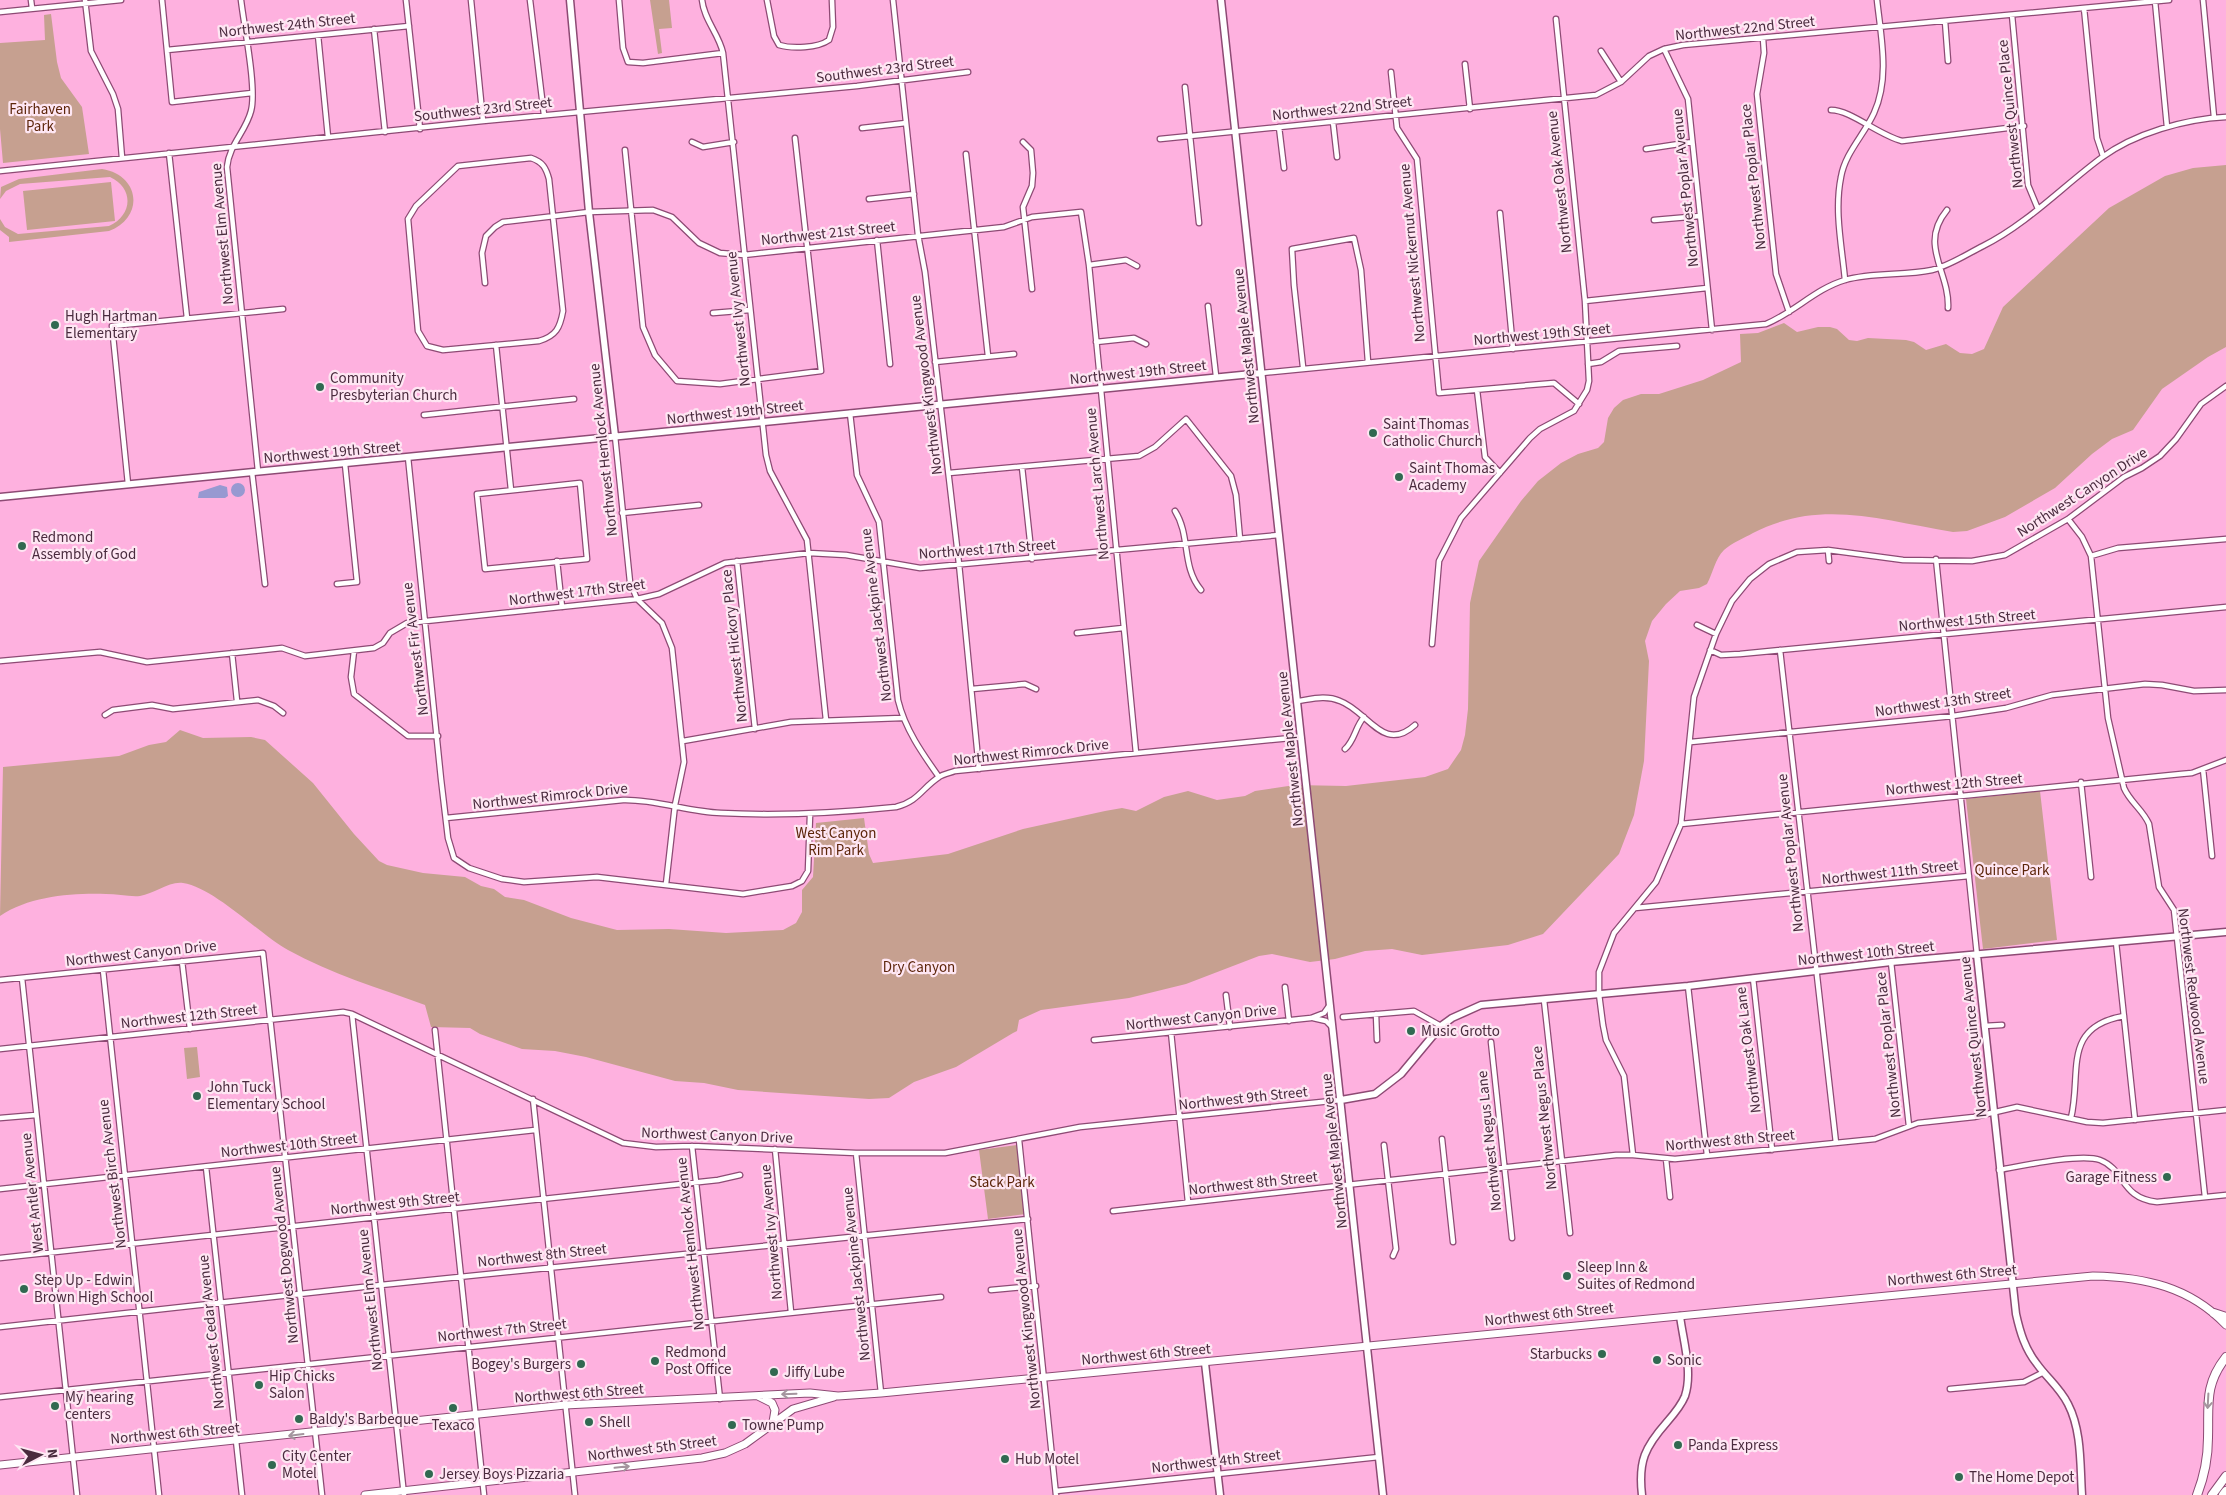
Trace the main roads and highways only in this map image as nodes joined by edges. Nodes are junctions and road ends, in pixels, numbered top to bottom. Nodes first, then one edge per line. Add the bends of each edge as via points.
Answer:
1 (2214, 1312) junction
2 (2226, 1317) edge
3 (2226, 1325) edge
4 (2226, 1357) edge
5 (757, 1396) junction
6 (838, 1396) junction
7 (773, 1422) junction
8 (0, 1465) edge
9 (2226, 1476) edge
10 (2226, 1491) edge
11 (404, 1493) edge
12 (365, 1495) edge
13 (2197, 1495) edge
14 (2212, 1495) edge
15 (2223, 1495) edge

1 - 2 highway
1 - 3 main road, Northwest 6th Street
1 - 6 main road, Northwest 6th Street via 2178,1290 2149,1281 2093,1276
4 -> 13 highway via 2213,1376 2208,1393 2207,1462
6 -> 5 main road, Northwest 6th Street via 810,1393
5 - 7 main road via 772,1403 775,1410
5 -> 8 main road, Northwest 6th Street via 565,1405
6 - 7 main road, Northwest 5th Street via 793,1409
11 -> 7 main road, Northwest 5th Street via 483,1481 702,1458 745,1444
9 - 14 highway
10 - 15 highway
11 - 12 main road, Northwest 5th Street

